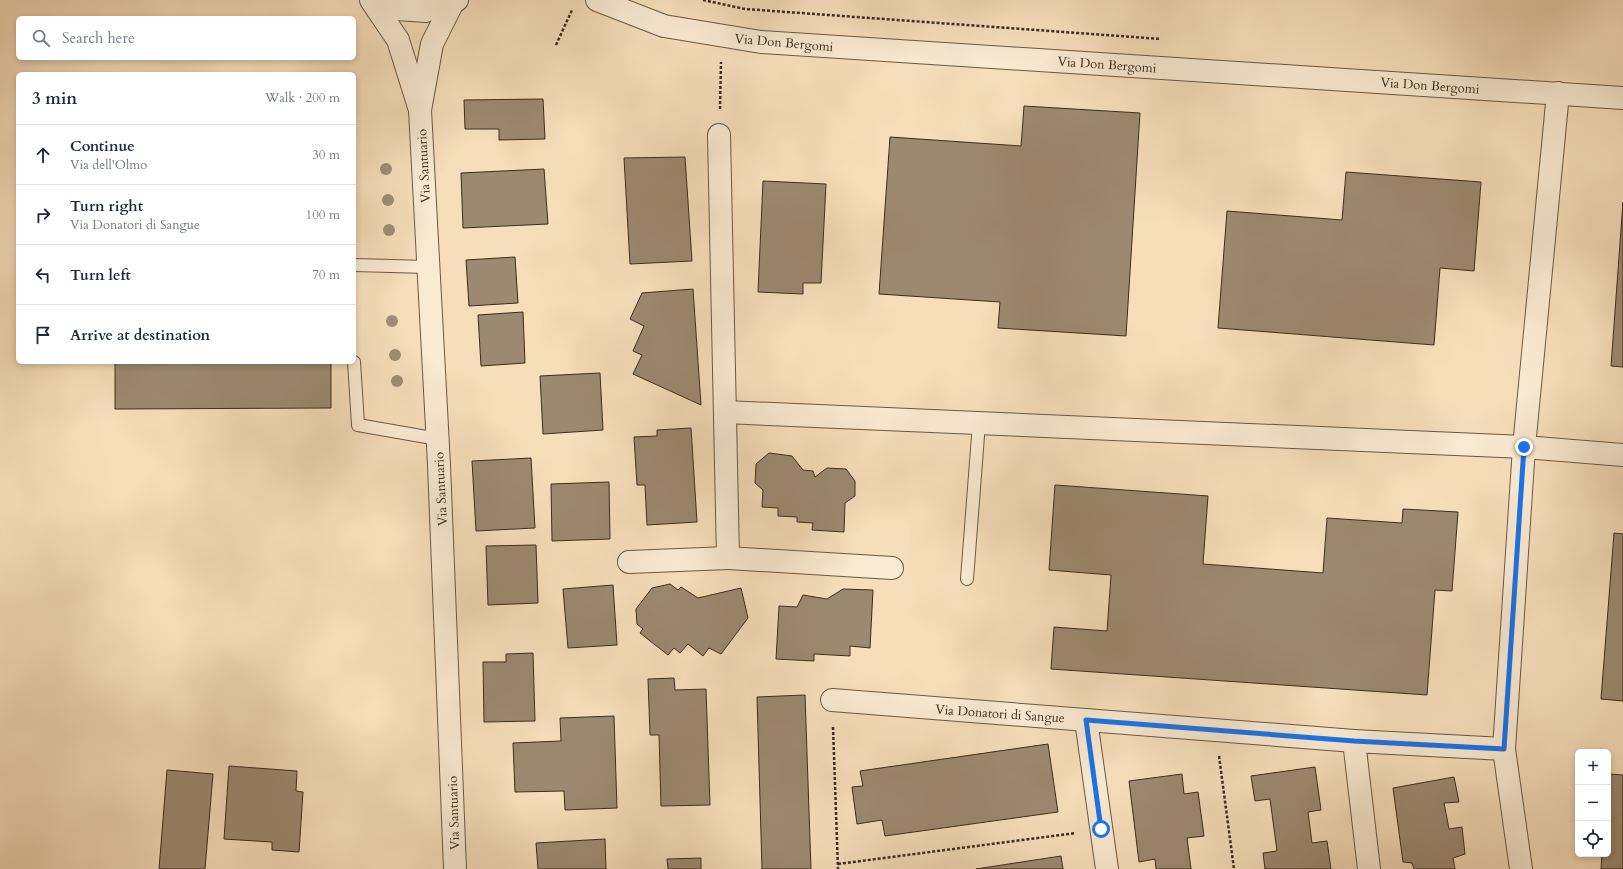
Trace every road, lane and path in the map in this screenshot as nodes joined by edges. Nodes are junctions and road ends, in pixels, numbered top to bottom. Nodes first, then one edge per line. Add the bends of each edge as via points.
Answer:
1 (371, 0) edge
2 (374, 0) edge
3 (597, 0) edge
4 (455, 1) edge
5 (573, 6) dead end
6 (556, 45) dead end
7 (722, 55) dead end
8 (1558, 93) junction
9 (1623, 98) edge
10 (420, 110) junction
11 (719, 135) joint
12 (356, 265) edge
13 (428, 267) junction
14 (354, 364) edge
15 (725, 412) junction
16 (979, 423) junction
17 (438, 439) junction
18 (1524, 447) junction
19 (1623, 455) edge
20 (728, 558) junction
21 (629, 562) dead end
22 (892, 568) dead end
23 (967, 579) dead end
24 (832, 700) joint
25 (1086, 720) junction
26 (1215, 730) junction
27 (1354, 741) junction
28 (1504, 749) junction
29 (1101, 829) junction
30 (838, 864) junction
31 (455, 869) edge
32 (838, 869) edge
33 (1107, 869) edge
34 (1234, 869) edge
35 (1370, 869) edge
36 (1521, 869) edge

1 - 10 street, Via Santuario via 398,40
2 - 4 street via 397,9 426,11
3 - 8 street, Via Don Bergomi via 664,26 761,42
4 - 10 street, Via Santuario via 432,44
5 - 6 path
7 - 11 path
8 - 9 street, Via Don Bergomi
8 - 18 street
10 - 13 street, Via Santuario
11 - 15 street
12 - 13 lane
13 - 17 street, Via Santuario
14 - 17 lane via 358,425
15 - 16 street
15 - 20 street
16 - 18 street
16 - 23 lane
17 - 31 street, Via Santuario
18 - 19 street
18 - 28 street
20 - 21 street
20 - 22 street
24 - 25 street, Via Donatori di Sangue
24 - 30 path
25 - 26 street, Via Donatori di Sangue
25 - 29 street
26 - 27 street, Via Donatori di Sangue
26 - 34 path
27 - 28 street, Via Donatori di Sangue
27 - 35 street
28 - 36 street
29 - 30 path
29 - 33 street
30 - 32 path

